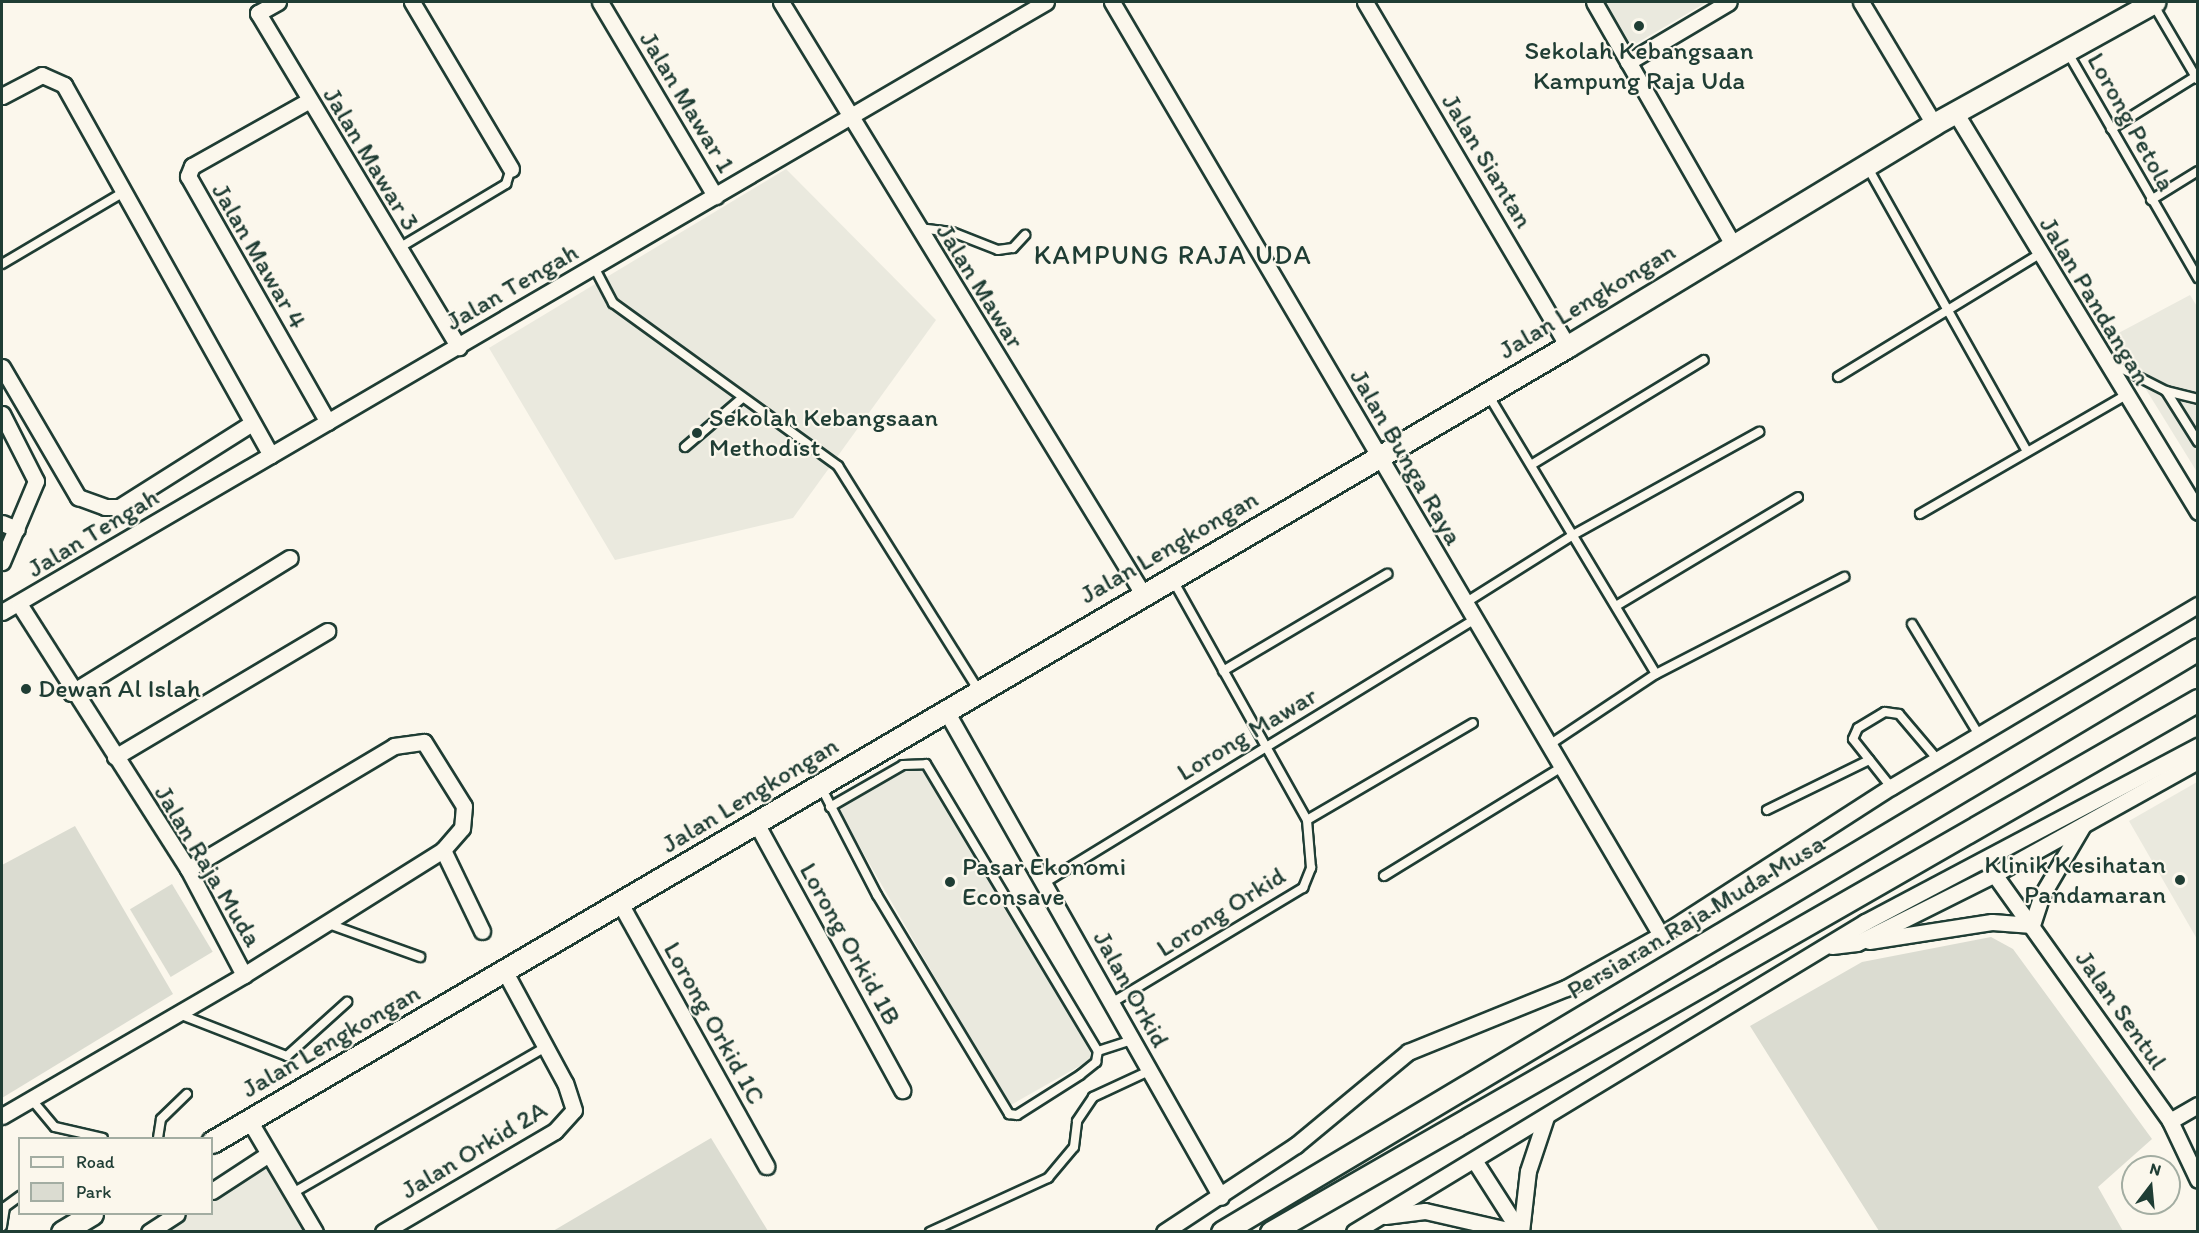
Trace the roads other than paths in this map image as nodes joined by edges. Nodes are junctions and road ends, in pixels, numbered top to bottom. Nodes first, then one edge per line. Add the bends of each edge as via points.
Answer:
1 (278, 2) edge
2 (412, 2) edge
3 (600, 2) edge
4 (781, 2) edge
5 (1046, 2) edge
6 (1112, 2) edge
7 (1365, 2) edge
8 (1594, 2) edge
9 (1729, 2) edge
10 (1861, 2) edge
11 (2153, 2) edge
12 (2066, 49) junction
13 (1628, 62) junction
14 (2197, 78) edge
15 (2, 96) edge
16 (308, 101) junction
17 (1955, 112) junction
18 (849, 117) junction
19 (1934, 124) junction
20 (2111, 129) junction
21 (1868, 168) junction
22 (511, 169) joint
23 (2198, 171) edge
24 (122, 193) junction
25 (715, 196) junction
26 (2151, 200) junction
27 (915, 228) junction
28 (1025, 235) dead end
29 (1734, 246) junction
30 (398, 249) junction
31 (2038, 255) junction
32 (2, 264) edge
33 (594, 267) junction
34 (2195, 267) edge
35 (2198, 278) edge
36 (1945, 311) junction
37 (1568, 346) junction
38 (459, 347) junction
39 (2102, 358) junction
40 (1704, 360) dead end
41 (2, 367) edge
42 (1838, 377) dead end
43 (2166, 391) junction
44 (1487, 392) junction
45 (2124, 396) junction
46 (741, 399) junction
47 (2198, 399) edge
48 (2, 414) edge
49 (328, 422) junction
50 (252, 423) junction
51 (1759, 432) dead end
52 (2198, 442) edge
53 (685, 447) dead end
54 (2028, 451) junction
55 (271, 455) junction
56 (1379, 457) junction
57 (1531, 465) junction
58 (1798, 497) dead end
59 (2198, 513) edge
60 (1920, 514) dead end
61 (2, 523) edge
62 (17, 529) junction
63 (1573, 535) junction
64 (290, 558) dead end
65 (2, 562) edge
66 (1387, 574) dead end
67 (1171, 576) junction
68 (1844, 577) dead end
69 (1143, 594) junction
70 (19, 604) junction
71 (1463, 605) junction
72 (2198, 605) edge
73 (1616, 606) junction
74 (2, 612) edge
75 (1472, 621) junction
76 (1912, 624) dead end
77 (327, 631) dead end
78 (2198, 649) edge
79 (1223, 671) junction
80 (1656, 674) junction
81 (978, 689) junction
82 (71, 693) junction
83 (2198, 700) edge
84 (946, 711) junction
85 (1473, 723) dead end
86 (1979, 735) junction
87 (1547, 746) junction
88 (2198, 746) edge
89 (1264, 748) junction
90 (115, 757) junction
91 (1869, 760) junction
92 (1938, 760) junction
93 (2198, 761) edge
94 (1560, 768) junction
95 (819, 783) junction
96 (1891, 788) junction
97 (831, 807) junction
98 (1767, 810) dead end
99 (1307, 820) junction
100 (755, 821) junction
101 (2083, 825) junction
102 (443, 850) junction
103 (1985, 861) junction
104 (188, 870) junction
105 (1993, 875) junction
106 (1384, 876) dead end
107 (1044, 883) junction
108 (621, 905) junction
109 (329, 924) junction
110 (2032, 925) junction
111 (482, 931) dead end
112 (1661, 935) junction
113 (1857, 943) junction
114 (1829, 946) junction
115 (420, 957) dead end
116 (505, 972) junction
117 (244, 975) junction
118 (347, 1002) dead end
119 (1113, 1002) junction
120 (178, 1013) junction
121 (1131, 1041) junction
122 (544, 1048) junction
123 (1098, 1051) junction
124 (1149, 1071) junction
125 (902, 1090) dead end
126 (187, 1094) dead end
127 (32, 1100) junction
128 (2198, 1105) edge
129 (2, 1116) edge
130 (1546, 1117) junction
131 (249, 1120) junction
132 (2170, 1121) junction
133 (100, 1137) edge
134 (158, 1137) edge
135 (213, 1141) edge
136 (267, 1155) junction
137 (1474, 1160) junction
138 (766, 1166) dead end
139 (2198, 1180) edge
140 (213, 1190) edge
141 (291, 1194) junction
142 (18, 1197) edge
143 (1221, 1197) junction
144 (90, 1215) edge
145 (175, 1215) edge
146 (1380, 1216) junction
147 (2, 1226) edge
148 (62, 1232) edge
149 (149, 1232) edge
150 (315, 1232) edge
151 (383, 1232) edge
152 (930, 1232) edge
153 (1164, 1232) edge
154 (1222, 1232) edge
155 (1271, 1232) edge
156 (1354, 1232) edge
157 (1519, 1232) edge

1 - 16 street, Jalan Mawar 3 via 258,13
2 - 22 street
3 - 25 street, Jalan Mawar 1
4 - 18 street, Jalan Mawar
5 - 18 street, Jalan Tengah
6 - 56 street, Jalan Bunga Raya
7 - 37 street, Jalan Siantan
8 - 13 street
9 - 13 street
10 - 19 street
11 - 12 street, Jalan Lengkongan
11 - 14 lane
12 - 17 street, Jalan Lengkongan
12 - 20 lane, Lorong Petola
13 - 29 street
14 - 20 lane
15 - 24 street via 42,75 57,80
16 - 30 street, Jalan Mawar 3
16 - 49 street, Jalan Mawar 4 via 192,166 188,176 191,190
17 - 19 street, Jalan Lengkongan
17 - 31 street, Jalan Pandangan
18 - 25 street, Jalan Tengah
18 - 27 street, Jalan Mawar
19 - 21 street, Jalan Lengkongan
20 - 26 lane, Lorong Petola
21 - 29 street, Jalan Lengkongan
21 - 36 lane
22 - 30 lane via 506,184
23 - 26 lane
24 - 32 lane
24 - 50 street
25 - 33 street, Jalan Tengah
26 - 34 lane, Lorong Petola
27 - 28 lane via 952,232 998,250 1013,248
27 - 69 street, Jalan Mawar
29 - 37 street, Jalan Lengkongan
30 - 38 street, Jalan Mawar 3
31 - 36 lane
31 - 39 street, Jalan Pandangan
33 - 38 street, Jalan Tengah
33 - 46 lane via 613,303
34 - 35 lane, Lorong Petola
36 - 42 lane
36 - 54 lane
37 - 44 street, Jalan Lengkongan
38 - 49 street, Jalan Tengah
39 - 43 lane
39 - 45 street, Jalan Pandangan
40 - 57 lane
41 - 50 street via 78,497 105,507 119,507
43 - 47 lane
43 - 52 lane
44 - 56 street, Jalan Lengkongan
44 - 57 lane
45 - 54 lane
45 - 59 street, Jalan Pandangan
46 - 53 lane
46 - 81 lane via 838,466
48 - 62 street, Jalan Tengah via 36,481
49 - 55 street, Jalan Tengah
50 - 55 street
51 - 63 lane
54 - 60 lane
55 - 70 street, Jalan Tengah
56 - 67 street, Jalan Lengkongan
56 - 71 street, Jalan Bunga Raya
57 - 63 lane
58 - 73 lane
61 - 62 street
62 - 65 street, Jalan Tengah
63 - 71 lane
63 - 73 lane
64 - 82 street
66 - 79 lane
67 - 69 street, Jalan Lengkongan
67 - 79 lane
68 - 80 lane
69 - 81 street, Jalan Lengkongan
70 - 74 street, Jalan Tengah
70 - 82 street, Jalan Raja Muda
71 - 75 street, Jalan Bunga Raya
72 - 86 street
73 - 80 lane
75 - 87 street, Jalan Bunga Raya
75 - 89 lane, Lorong Mawar
76 - 86 lane
77 - 90 street
78 - 154 street, Persiaran Raja Muda Musa
79 - 89 lane
80 - 87 lane
81 - 84 street, Jalan Lengkongan
82 - 90 street, Jalan Raja Muda
83 - 155 street
84 - 95 street, Jalan Lengkongan
84 - 107 street, Jalan Orkid
85 - 99 lane
86 - 92 street
87 - 94 street, Jalan Bunga Raya
88 - 103 street
89 - 99 lane
89 - 107 lane, Lorong Mawar
90 - 104 street, Jalan Raja Muda
91 - 92 lane via 1856,744 1854,733 1890,711
91 - 96 lane
91 - 98 lane
92 - 96 street
93 - 101 street
94 - 106 lane
94 - 112 street, Jalan Bunga Raya
95 - 97 lane
95 - 100 street, Jalan Lengkongan
96 - 112 street
97 - 123 lane via 903,765 926,764
97 - 123 lane via 1009,1114 1017,1115 1080,1075 1096,1062
99 - 119 lane, Lorong Orkid via 1311,868 1303,888
100 - 108 street, Jalan Lengkongan
100 - 125 street, Lorong Orkid 1B
101 - 105 street
101 - 110 street via 2042,895
102 - 104 street via 462,828 464,806 424,742 405,743
102 - 109 street
102 - 111 street
103 - 105 street, Jalan Sentul
103 - 114 street
104 - 117 street, Jalan Raja Muda
105 - 110 street, Jalan Sentul
105 - 113 street
107 - 119 street, Jalan Orkid
108 - 116 street, Jalan Lengkongan
108 - 138 street, Lorong Orkid 1C
109 - 115 lane
109 - 117 street
110 - 113 street via 1992,922
110 - 132 street, Jalan Sentul
112 - 143 street via 1566,988 1408,1052 1296,1144
113 - 114 street
114 - 130 street
116 - 122 street, Jalan Orkid 2A
116 - 131 street, Jalan Lengkongan
117 - 120 street, Jalan Raja Muda
118 - 120 lane via 287,1056
119 - 121 street, Jalan Orkid
120 - 127 street, Jalan Raja Muda
121 - 123 lane
121 - 124 street, Jalan Orkid
122 - 141 lane
122 - 151 street, Jalan Orkid 2A via 565,1083 574,1110 568,1121
124 - 143 street, Jalan Orkid
124 - 152 lane via 1093,1097 1077,1120 1074,1147 1048,1178
126 - 134 lane via 161,1119
127 - 129 street, Jalan Raja Muda
127 - 133 lane via 55,1127
128 - 132 street
130 - 137 street
130 - 157 street via 1528,1171
131 - 135 street, Jalan Lengkongan
131 - 136 street
132 - 139 street, Jalan Sentul
136 - 140 street
136 - 141 street
137 - 146 street
137 - 157 street
141 - 150 street
142 - 147 lane via 5,1207
143 - 153 street
144 - 148 street
145 - 149 street
146 - 156 street
146 - 157 street via 1425,1211

